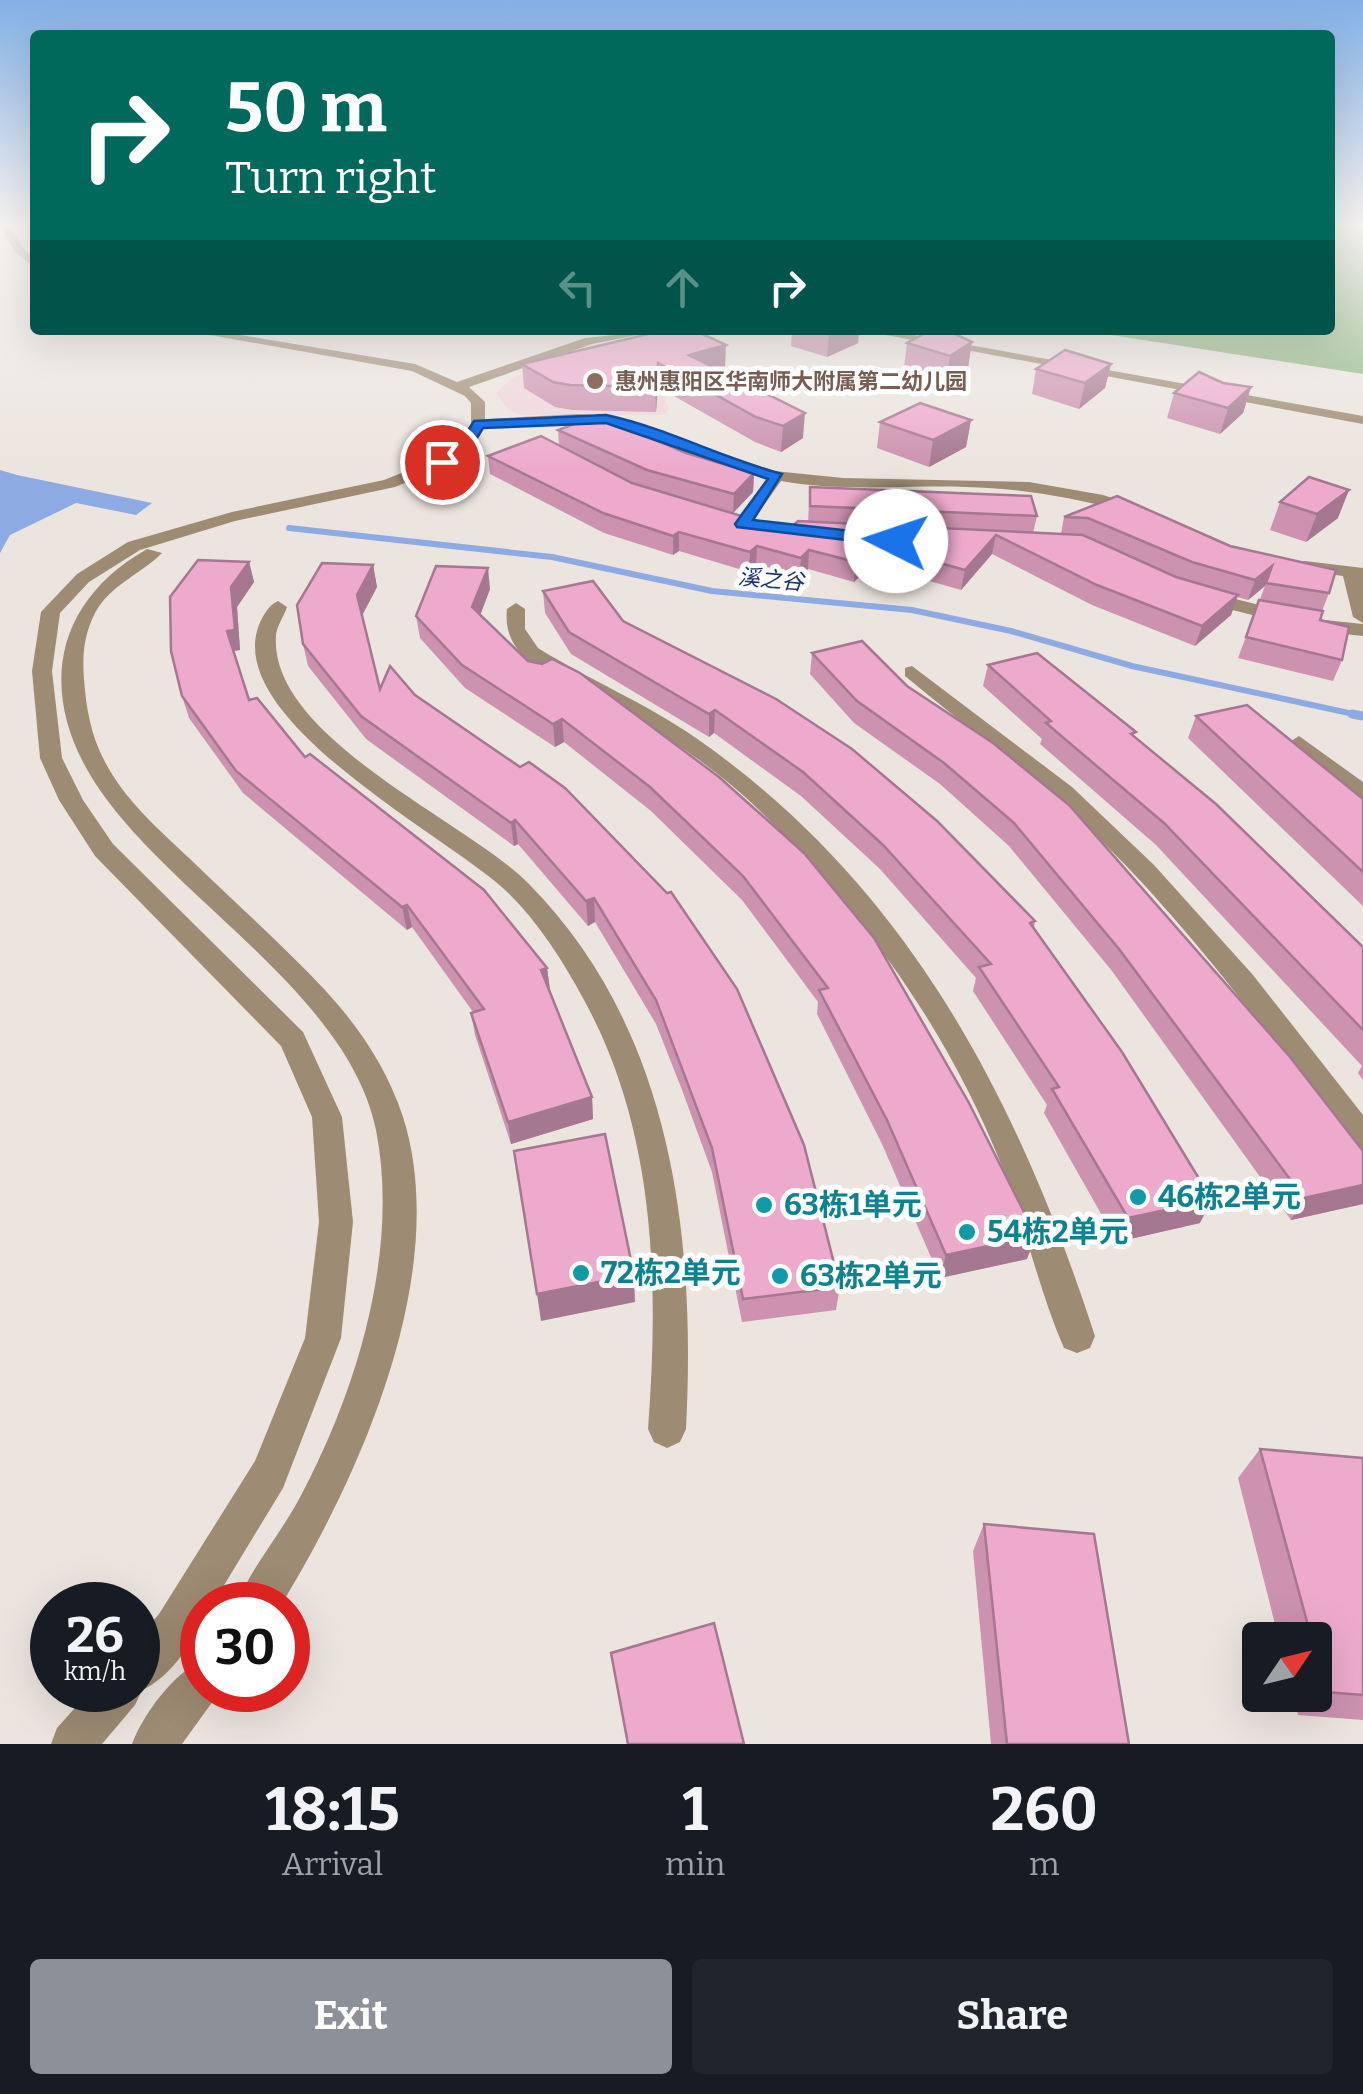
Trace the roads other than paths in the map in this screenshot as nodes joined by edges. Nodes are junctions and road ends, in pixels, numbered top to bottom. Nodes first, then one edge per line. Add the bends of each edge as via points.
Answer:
1 (218, 335) edge
2 (252, 335) edge
3 (626, 335) edge
4 (893, 335) edge
5 (466, 384) junction
6 (1363, 420) edge
7 (485, 424) junction
8 (776, 477) junction
9 (1157, 517) edge
10 (773, 529) edge
11 (1285, 562) edge
12 (1357, 572) edge
13 (1178, 589) edge
14 (278, 608) dead end
15 (516, 609) dead end
16 (1363, 618) edge
17 (1363, 630) edge
18 (912, 672) dead end
19 (1299, 743) edge
20 (1363, 794) edge
21 (1363, 1139) edge
22 (1077, 1336) dead end
23 (667, 1430) dead end
24 (271, 1582) edge
25 (160, 1645) edge
26 (180, 1710) edge
27 (101, 1712) edge
28 (73, 1744) edge
29 (154, 1744) edge

1 - 5 street via 415,368
2 - 5 street via 421,362
3 - 5 street
4 - 6 street
5 - 7 street
7 - 8 street via 606,419
7 - 24 street via 480,448 466,462 420,486 173,543 108,584 77,626 75,701 85,745 108,786 356,1049 391,1129 400,1233 374,1355 318,1503
7 - 25 street via 442,462 390,484 232,517 134,546 82,578 51,612 42,671 51,758 71,800 104,850 293,1040 327,1117 336,1222 323,1338 269,1474
8 - 9 street via 990,483 1055,490
8 - 10 street via 733,522
11 - 12 street
12 - 16 street
13 - 17 street via 1267,615
14 - 23 street via 266,635 270,668 292,708 319,740 514,884 601,1005 637,1093 667,1206
15 - 22 street via 515,629 531,652 687,741 798,831 855,890 933,1000 982,1088 1057,1267
18 - 21 street via 1111,835 1225,962
19 - 20 street
26 - 29 street
27 - 28 street

